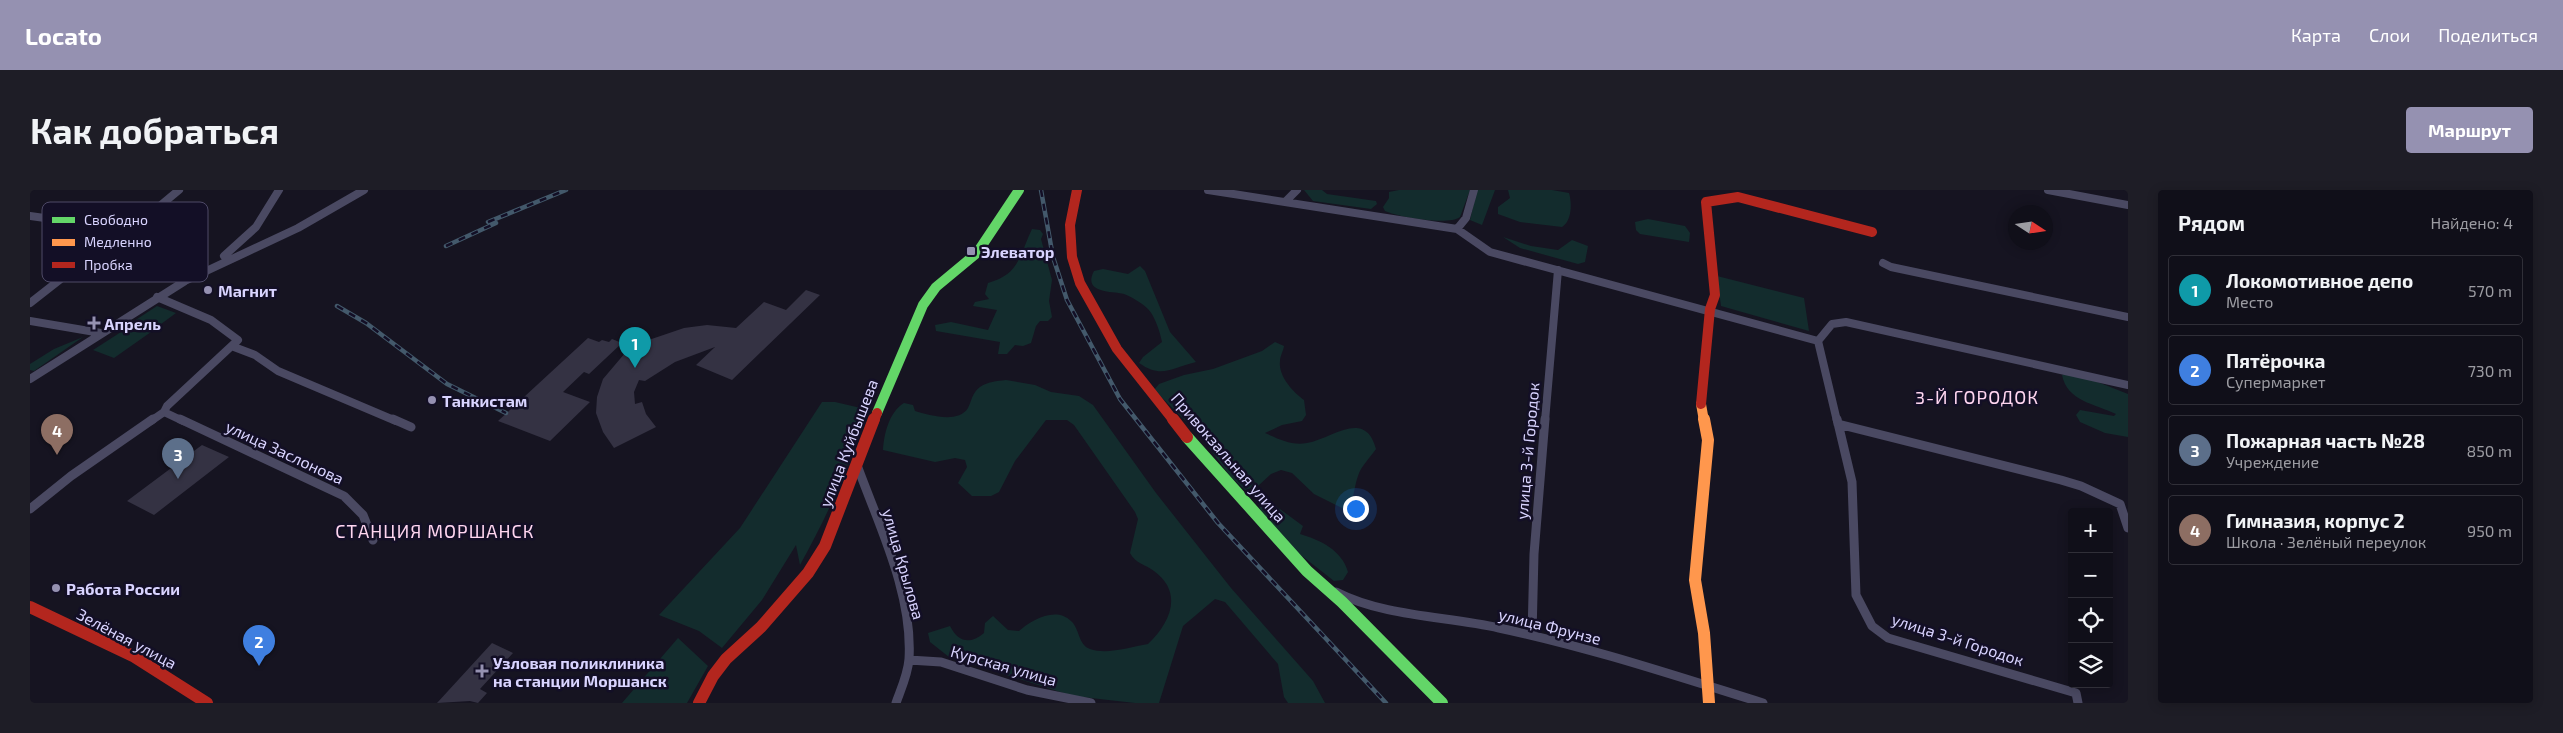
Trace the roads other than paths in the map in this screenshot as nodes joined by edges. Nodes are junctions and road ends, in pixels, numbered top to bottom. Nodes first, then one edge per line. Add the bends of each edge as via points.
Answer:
1 (179, 190) edge
2 (279, 190) edge
3 (364, 190) edge
4 (1019, 190) edge
5 (1077, 190) edge
6 (1208, 190) edge
7 (1297, 190) edge
8 (1474, 190) edge
9 (2048, 190) edge
10 (1286, 201) junction
11 (165, 202) edge
12 (2128, 205) edge
13 (1457, 229) junction
14 (1872, 232) dead end
15 (252, 234) junction
16 (276, 237) junction
17 (1883, 263) dead end
18 (208, 268) edge
19 (208, 269) edge
20 (1558, 270) junction
21 (57, 282) edge
22 (184, 282) edge
23 (157, 297) junction
24 (30, 303) edge
25 (1710, 310) junction
26 (2128, 317) edge
27 (30, 321) edge
28 (101, 333) junction
29 (1818, 341) junction
30 (236, 343) junction
31 (30, 379) edge
32 (2128, 385) edge
33 (164, 412) junction
34 (1838, 424) junction
35 (411, 427) dead end
36 (857, 464) junction
37 (30, 509) edge
38 (2128, 528) edge
39 (373, 540) dead end
40 (1342, 599) junction
41 (30, 607) edge
42 (907, 630) joint
43 (1532, 635) junction
44 (909, 660) junction
45 (1708, 687) junction
46 (207, 703) edge
47 (699, 703) edge
48 (896, 703) edge
49 (1089, 703) edge
50 (1442, 703) edge
51 (1708, 703) edge
52 (1763, 703) edge
53 (2078, 703) edge

1 - 11 street
2 - 15 street
3 - 16 street via 325,214
4 - 36 street, улица Куйбышева via 982,247 936,287 922,306
5 - 40 street, Привокзальная улица via 1070,225 1072,257 1080,283 1117,349 1203,458 1306,571
6 - 10 street
7 - 10 street
8 - 13 street via 1466,218
9 - 12 street
10 - 13 street
13 - 20 street via 1490,252
14 - 25 street via 1738,197 1706,202 1716,294
15 - 16 street
15 - 18 street
16 - 19 street
17 - 26 street
20 - 25 street
20 - 43 street, улица 3-й Городок via 1534,554
21 - 24 street
22 - 23 street
23 - 28 street
23 - 30 street via 211,320
25 - 29 street
25 - 45 street via 1701,402 1708,440 1695,580 1704,633
27 - 28 street
28 - 31 street
29 - 32 street via 1826,326 1832,322 1846,322
29 - 34 street, улица 3-й Городок
30 - 33 street
30 - 35 street via 278,371
33 - 37 street via 71,476
33 - 39 street, улица Заслонова via 344,496 360,508 369,522
34 - 38 street via 2081,486 2120,504
34 - 53 street, улица 3-й Городок via 1852,482 1856,595 1872,626 1888,638 2076,693
36 - 42 street, улица Крылова via 884,541
36 - 47 street, улица Куйбышева via 825,546 808,573 761,627 726,659
40 - 43 street, улица Фрунзе
40 - 50 street, Привокзальная улица
41 - 46 street, Зелёная улица via 133,656
42 - 44 street, улица Крылова
43 - 45 street, улица Фрунзе via 1575,645
44 - 48 street, улица Крылова
44 - 49 street, Курская улица via 941,662 1027,690
45 - 51 street
45 - 52 street, улица Фрунзе

